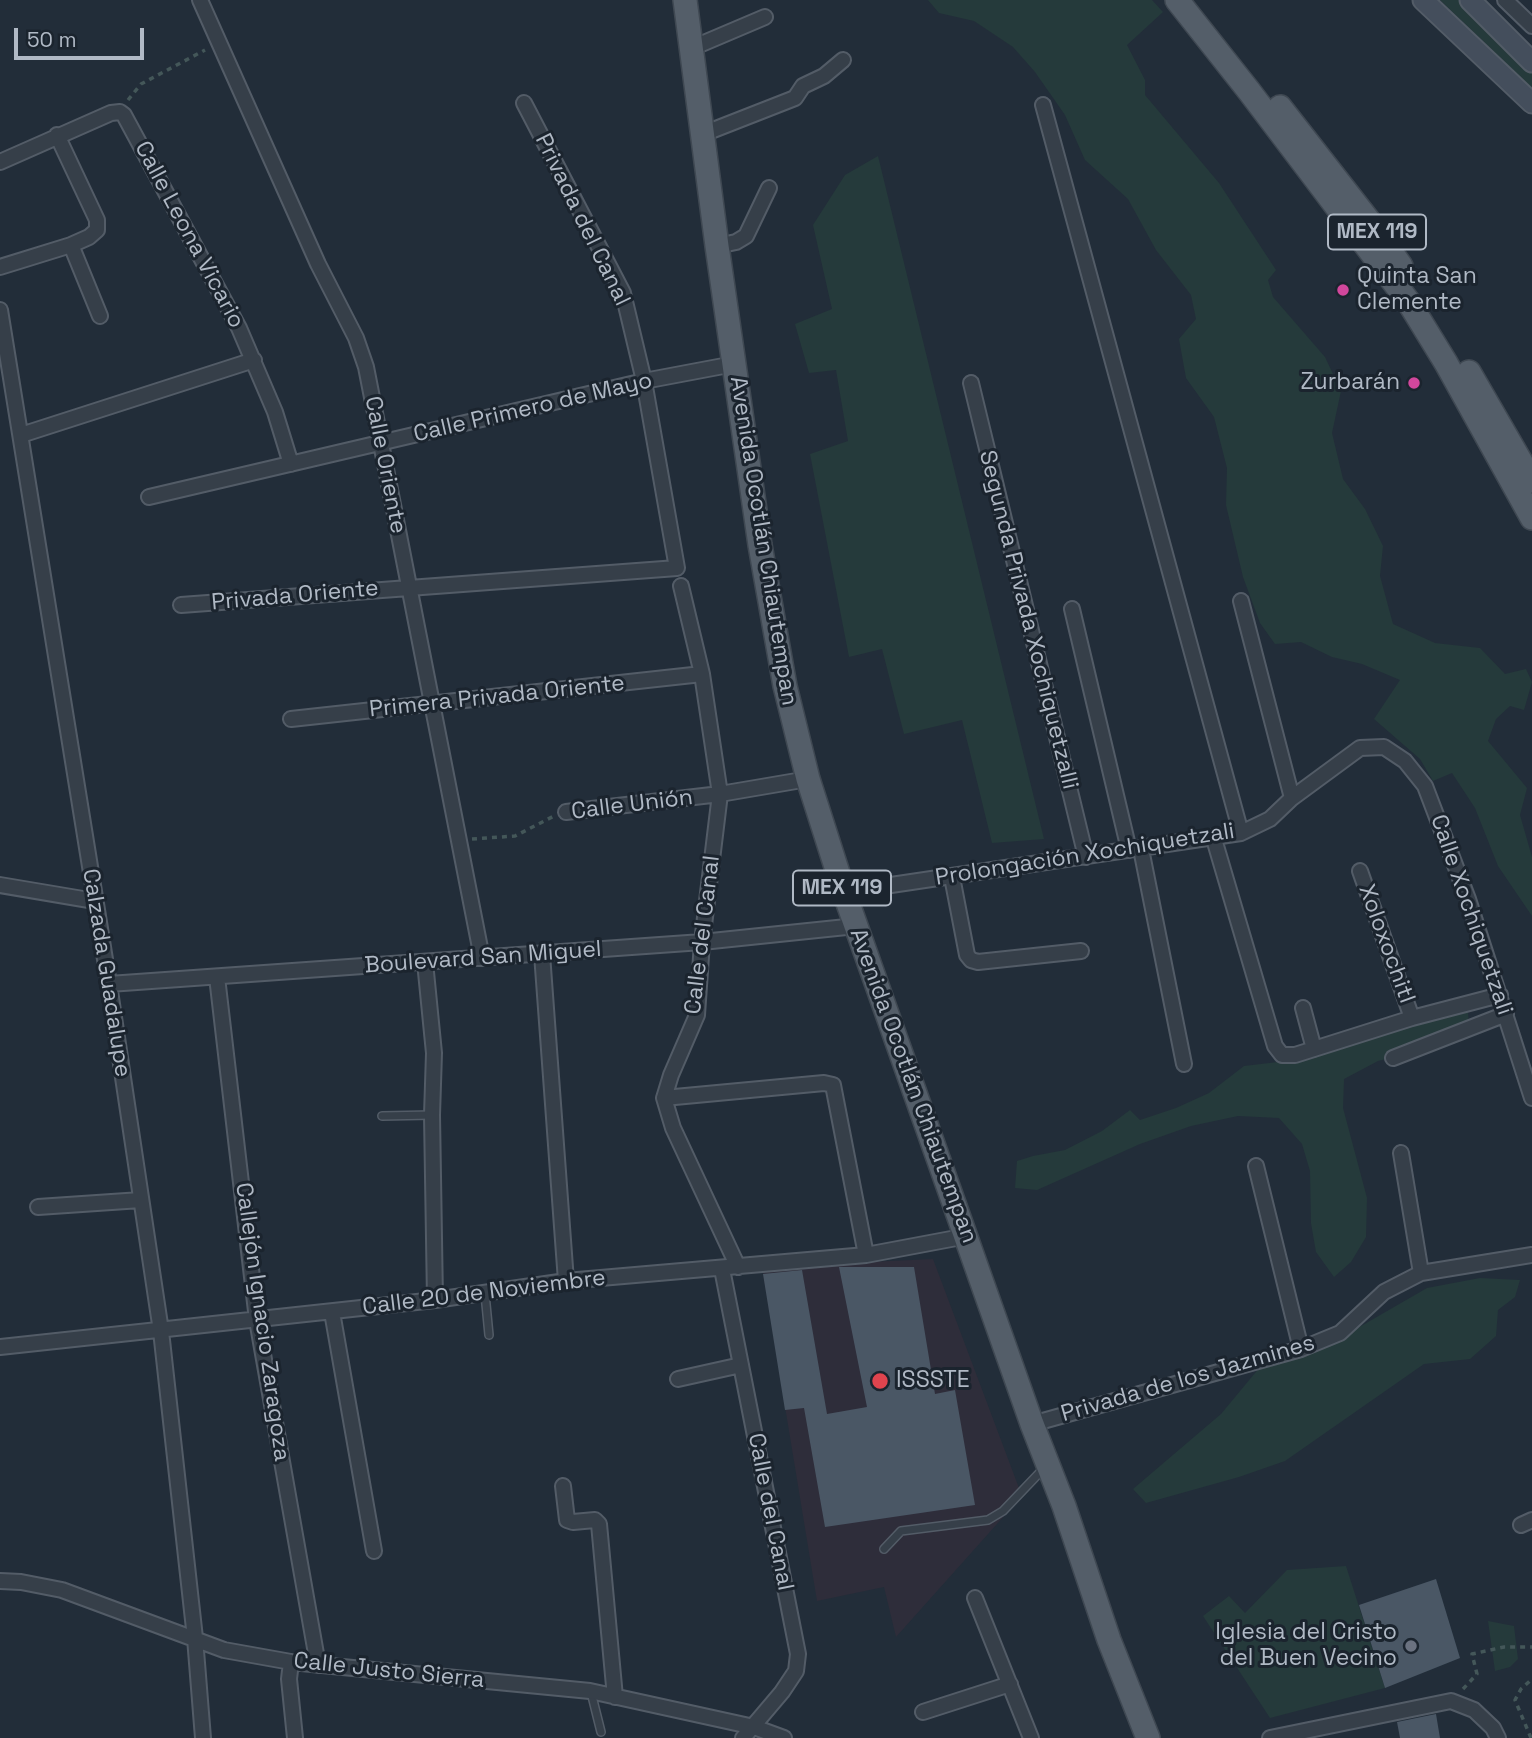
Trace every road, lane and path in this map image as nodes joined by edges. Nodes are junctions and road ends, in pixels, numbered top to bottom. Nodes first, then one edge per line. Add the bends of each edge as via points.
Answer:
1 (200, 0) edge
2 (685, 0) edge
3 (1177, 0) edge
4 (1197, 0) edge
5 (1423, 0) edge
6 (1505, 0) edge
7 (1472, 1) edge
8 (765, 17) dead end
9 (1532, 26) edge
10 (220, 43) junction
11 (692, 48) junction
12 (843, 60) dead end
13 (1532, 62) edge
14 (524, 103) dead end
15 (1532, 103) edge
16 (1043, 104) dead end
17 (120, 112) junction
18 (703, 134) junction
19 (57, 135) junction
20 (0, 162) edge
21 (769, 188) dead end
22 (71, 245) junction
23 (717, 246) junction
24 (0, 267) edge
25 (0, 310) edge
26 (100, 316) dead end
27 (254, 360) junction
28 (734, 364) junction
29 (644, 381) junction
30 (971, 383) dead end
31 (21, 435) junction
32 (382, 443) junction
33 (291, 464) junction
34 (1532, 481) edge
35 (149, 497) dead end
36 (1532, 519) edge
37 (681, 586) dead end
38 (409, 587) junction
39 (1241, 601) dead end
40 (181, 605) dead end
41 (1072, 609) dead end
42 (702, 674) junction
43 (431, 705) junction
44 (292, 719) dead end
45 (1384, 747) joint
46 (808, 779) junction
47 (720, 793) junction
48 (1292, 798) junction
49 (566, 812) joint
50 (1241, 833) junction
51 (1214, 839) junction
52 (459, 840) junction
53 (1135, 849) junction
54 (1086, 858) junction
55 (1360, 871) dead end
56 (952, 877) junction
57 (0, 885) edge
58 (844, 892) junction
59 (95, 901) junction
60 (856, 926) junction
61 (702, 942) junction
62 (1081, 951) dead end
63 (542, 954) junction
64 (482, 958) junction
65 (425, 962) junction
66 (217, 977) junction
67 (109, 984) junction
68 (1500, 995) junction
69 (1303, 1008) dead end
70 (1506, 1014) junction
71 (1412, 1018) junction
72 (1314, 1049) junction
73 (1393, 1058) dead end
74 (1184, 1064) dead end
75 (664, 1098) junction
76 (1532, 1098) edge
77 (382, 1115) dead end
78 (432, 1115) junction
79 (1401, 1153) dead end
80 (1256, 1166) dead end
81 (141, 1200) junction
82 (37, 1207) dead end
83 (967, 1236) junction
84 (866, 1255) junction
85 (1532, 1255) edge
86 (738, 1267) junction
87 (722, 1269) junction
88 (1421, 1273) junction
89 (566, 1281) junction
90 (485, 1294) junction
91 (435, 1300) junction
92 (332, 1312) junction
93 (257, 1320) junction
94 (161, 1331) junction
95 (489, 1335) dead end
96 (0, 1347) edge
97 (1301, 1349) junction
98 (741, 1365) junction
99 (678, 1379) dead end
100 (1032, 1424) junction
101 (1048, 1464) junction
102 (563, 1486) dead end
103 (884, 1549) dead end
104 (374, 1551) dead end
105 (0, 1581) edge
106 (975, 1598) dead end
107 (195, 1638) junction
108 (1532, 1647) edge
109 (291, 1662) junction
110 (318, 1665) junction
111 (1532, 1679) edge
112 (1010, 1684) junction
113 (590, 1691) junction
114 (615, 1697) junction
115 (1451, 1701) junction
116 (923, 1712) dead end
117 (754, 1727) junction
118 (601, 1732) dead end
119 (1293, 1736) edge
120 (203, 1738) edge
121 (295, 1738) edge
122 (743, 1738) edge
123 (784, 1738) edge
124 (1031, 1738) edge
125 (1148, 1738) edge
126 (1270, 1738) edge
127 (1497, 1738) edge
128 (1531, 1738) edge

1 - 10 street, Calle Oriente
2 - 11 main road, Avenida Ocotlán Chiautempan / MEX 119
3 - 36 main road, MEX 119 via 1408,301
4 - 34 main road, MEX 119 via 1408,276
5 - 15 main road
6 - 9 street
7 - 13 main road
8 - 11 street
10 - 17 path via 137,87
10 - 32 street, Calle Oriente via 318,264 356,338
11 - 18 main road, Avenida Ocotlán Chiautempan / MEX 119
12 - 18 street via 803,86 795,98
14 - 29 street, Privada del Canal via 622,293
16 - 50 street
17 - 19 street
17 - 27 street, Calle Leona Vicario
18 - 23 main road, Avenida Ocotlán Chiautempan / MEX 119
19 - 20 street
19 - 22 street via 97,220 97,230
21 - 23 street via 746,236
22 - 24 street
22 - 26 street
23 - 28 main road, Avenida Ocotlán Chiautempan / MEX 119
25 - 31 street, Calzada Guadalupe
27 - 31 street, Calle Leona Vicario
27 - 33 street, Calle Leona Vicario
28 - 29 street, Calle Primero de Mayo
28 - 46 main road, Avenida Ocotlán Chiautempan / MEX 119 via 785,686
29 - 32 street, Calle Primero de Mayo
29 - 38 street, Privada Oriente via 677,568
30 - 54 street, Segunda Privada Xochiquetzalli
31 - 59 street, Calzada Guadalupe
32 - 33 street, Calle Primero de Mayo
32 - 38 street, Calle Oriente
33 - 35 street, Calle Primero de Mayo
37 - 42 street, Calle del Canal
38 - 40 street, Privada Oriente
38 - 43 street, Calle Oriente
39 - 48 street
41 - 53 street
42 - 43 street, Primera Privada Oriente
42 - 47 street, Calle del Canal
43 - 44 street, Primera Privada Oriente
43 - 52 street, Calle Oriente
45 - 48 street, Prolongación Xochiquetzali via 1360,748
45 - 68 street, Calle Xochiquetzali via 1405,761 1425,786
46 - 47 street, Calle Unión
46 - 58 main road, Avenida Ocotlán Chiautempan / MEX 119
47 - 49 street, Calle Unión
47 - 61 street, Calle del Canal
48 - 50 street, Prolongación Xochiquetzali via 1270,819
49 - 52 path, Calle Unión via 515,836
50 - 51 street, Prolongación Xochiquetzali
51 - 53 street, Prolongación Xochiquetzali
51 - 72 street via 1275,1046 1282,1055
52 - 64 street, Calle Oriente
53 - 54 street, Prolongación Xochiquetzali
53 - 74 street
54 - 56 street, Prolongación Xochiquetzali
55 - 71 street, Xoloxochitl
56 - 58 street, Prolongación Xochiquetzali
56 - 62 street via 971,960
57 - 59 street
58 - 60 main road, Avenida Ocotlán Chiautempan / MEX 119
59 - 67 street, Calzada Guadalupe
60 - 61 street, Boulevard San Miguel
60 - 83 main road, Avenida Ocotlán Chiautempan / MEX 119
61 - 63 street, Boulevard San Miguel
61 - 75 street, Calle del Canal via 696,1015
63 - 64 street, Boulevard San Miguel
63 - 89 street
64 - 65 street, Boulevard San Miguel
65 - 66 street, Boulevard San Miguel
65 - 78 street via 434,1053
66 - 67 street, Boulevard San Miguel
66 - 93 street, Callejón Ignacio Zaragoza
67 - 81 street, Calzada Guadalupe
68 - 70 street, Calle Xochiquetzali
68 - 71 street
69 - 72 street
70 - 73 street
70 - 76 street, Calle Xochiquetzali
71 - 72 street
75 - 84 street via 833,1085
75 - 86 street via 673,1128
77 - 78 lane
78 - 91 street
79 - 88 street
80 - 97 street
81 - 82 street
81 - 94 street, Calzada Guadalupe
83 - 84 street, Calle 20 de Noviembre
83 - 100 main road, Avenida Ocotlán Chiautempan / MEX 119
84 - 86 street, Calle 20 de Noviembre
85 - 88 street, Privada de los Jazmines
86 - 87 street, Calle 20 de Noviembre
87 - 89 street, Calle 20 de Noviembre
87 - 98 street, Calle del Canal
88 - 97 street, Privada de los Jazmines via 1384,1292 1340,1333
89 - 90 street, Calle 20 de Noviembre
90 - 91 street, Calle 20 de Noviembre
90 - 95 lane
91 - 92 street, Calle 20 de Noviembre
92 - 93 street, Calle 20 de Noviembre
92 - 104 street
93 - 94 street, Calle 20 de Noviembre
93 - 110 street, Callejón Ignacio Zaragoza
94 - 96 street, Calle 20 de Noviembre
94 - 107 street, Calzada Guadalupe
97 - 100 street, Privada de los Jazmines
98 - 99 street
98 - 117 street, Calle del Canal via 798,1654 796,1671
100 - 101 main road, Avenida Ocotlán Chiautempan / MEX 119
101 - 103 lane via 1003,1511 988,1520 901,1531
101 - 125 main road, Avenida Ocotlán Chiautempan / MEX 119
102 - 114 street via 568,1520 599,1524
105 - 107 street, Calle Justo Sierra via 62,1590
106 - 112 street
107 - 109 street, Calle Justo Sierra via 224,1650
107 - 120 street, Calzada Guadalupe
108 - 115 path via 1472,1654 1477,1674
109 - 110 street, Calle Justo Sierra
109 - 121 street
110 - 113 street, Calle Justo Sierra
111 - 128 path via 1515,1700
112 - 116 street
112 - 124 street
113 - 114 street, Calle Justo Sierra
113 - 118 lane
114 - 117 street, Calle Justo Sierra
115 - 119 street
115 - 127 street via 1474,1710
117 - 122 street, Calle del Canal
117 - 123 street, Calle Justo Sierra
119 - 126 street

